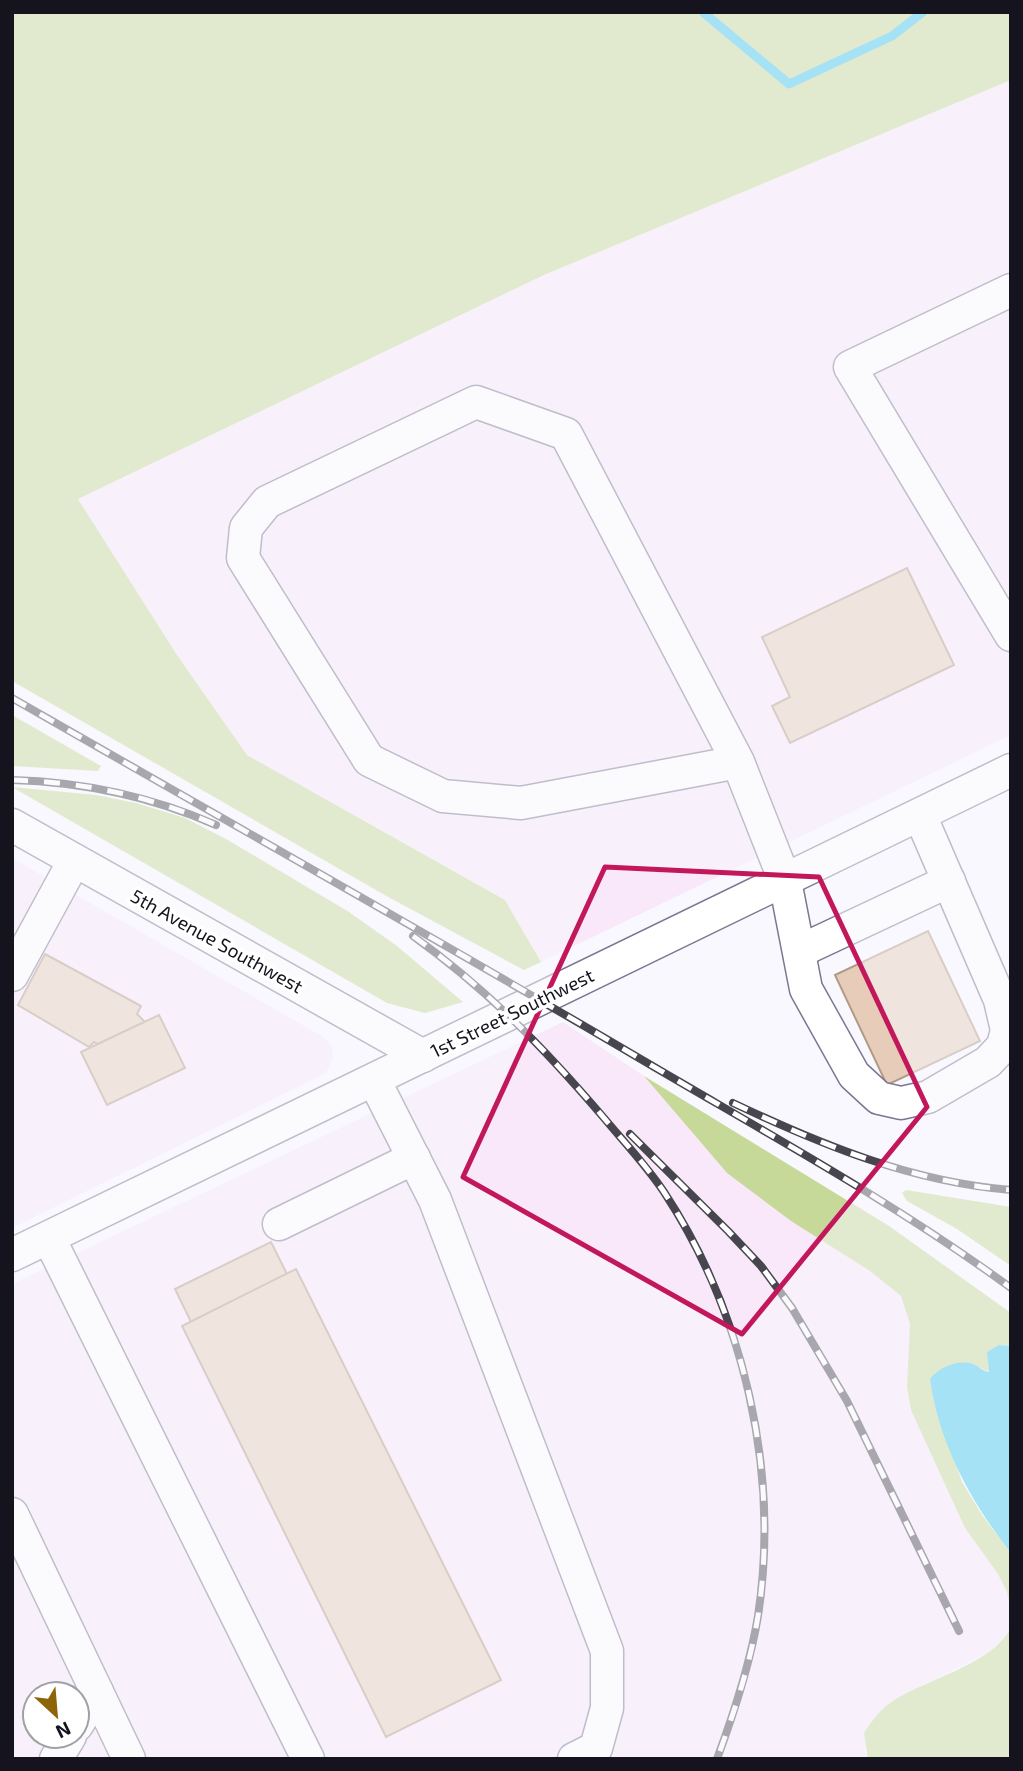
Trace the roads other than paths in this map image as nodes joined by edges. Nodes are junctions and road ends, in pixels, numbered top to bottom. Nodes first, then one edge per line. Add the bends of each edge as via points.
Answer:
1 (1008, 300) edge
2 (1011, 635) edge
3 (738, 762) junction
4 (1011, 770) edge
5 (920, 815) junction
6 (12, 825) edge
7 (74, 861) junction
8 (785, 881) junction
9 (949, 881) junction
10 (800, 951) junction
11 (12, 975) edge
12 (423, 1056) junction
13 (374, 1080) junction
14 (414, 1158) junction
15 (279, 1224) dead end
16 (49, 1238) junction
17 (12, 1255) edge
18 (12, 1514) edge
19 (97, 1692) junction
20 (91, 1702) edge
21 (129, 1759) edge
22 (308, 1759) edge
23 (575, 1759) edge

1 - 2 street via 850,367
3 - 3 street via 566,434 475,402 267,502 246,528 243,558 369,760 443,796 521,803
3 - 8 street
4 - 5 street, 1st Street Southwest
5 - 8 street, 1st Street Southwest
5 - 9 street
6 - 7 street, 5th Avenue Southwest
7 - 11 street
7 - 12 street, 5th Avenue Southwest
8 - 10 street
8 - 12 street, 1st Street Southwest
9 - 10 street
9 - 10 street via 1000,1000 1007,1030 1003,1046 988,1062 928,1097 901,1103 879,1098 855,1075 806,989
12 - 13 street, 1st Street Southwest
13 - 14 street
13 - 16 street, 1st Street Southwest
14 - 15 street
14 - 23 street via 435,1200 607,1651 607,1708 596,1748
16 - 17 street, 1st Street Southwest
16 - 22 street
18 - 19 street
19 - 20 street
19 - 21 street

